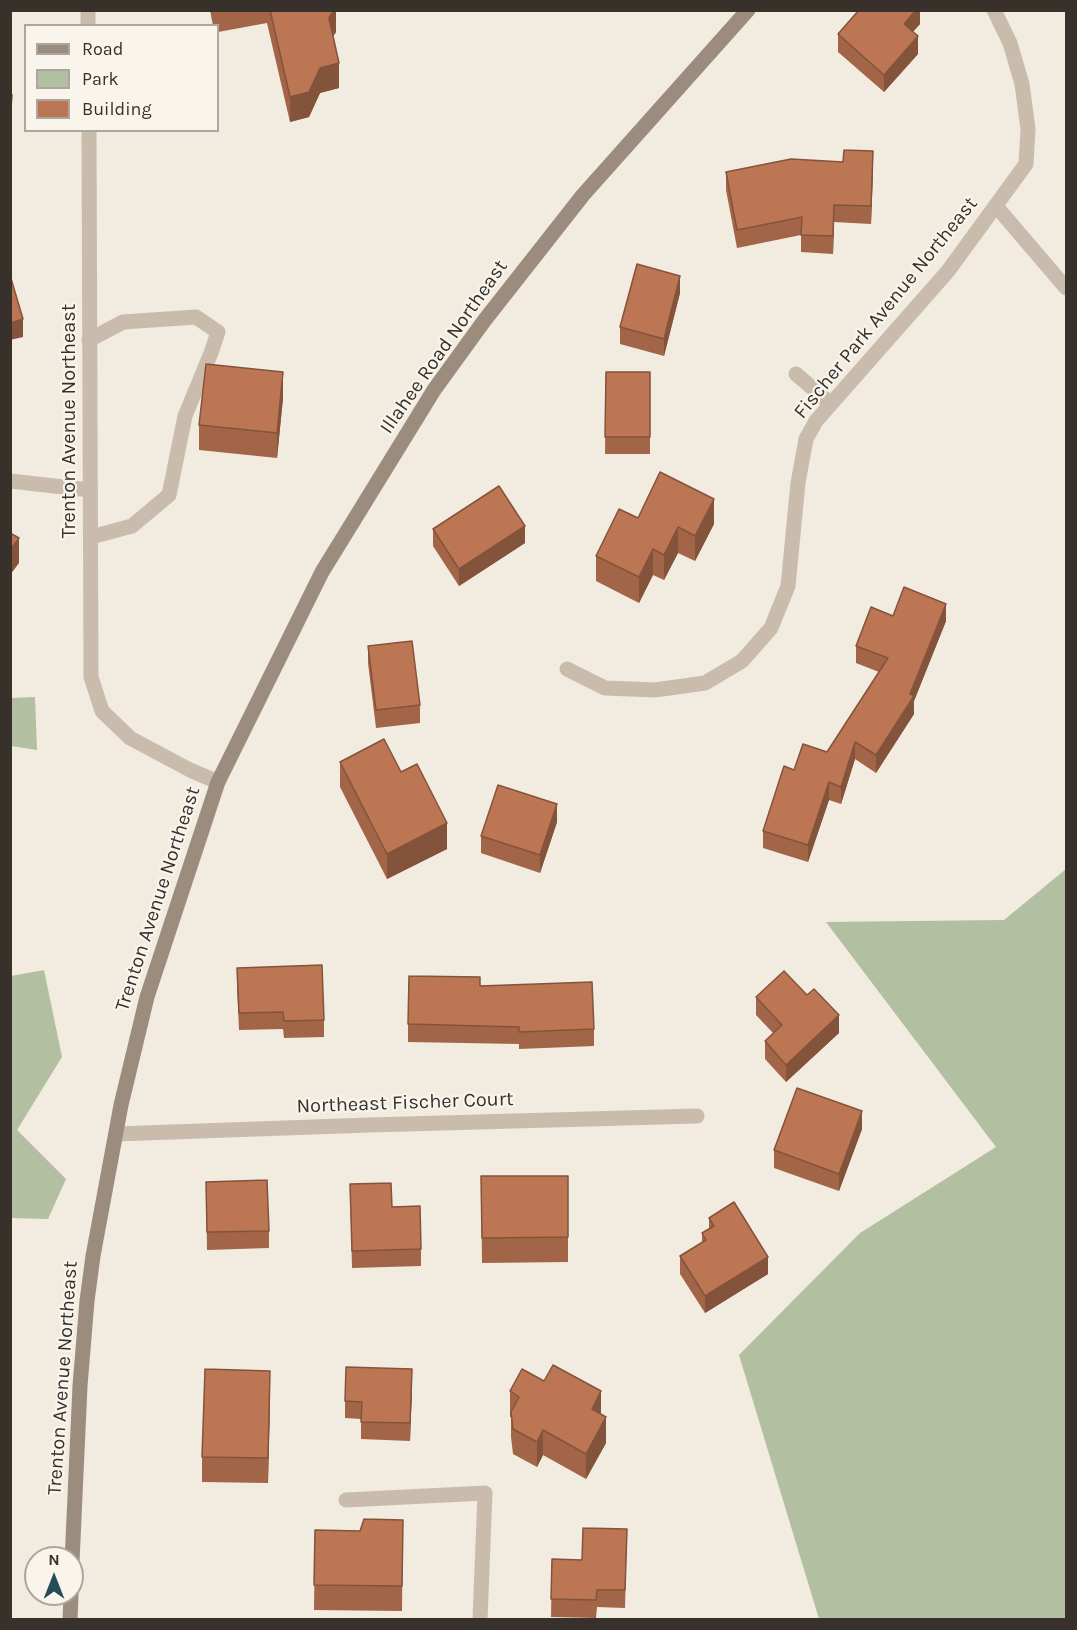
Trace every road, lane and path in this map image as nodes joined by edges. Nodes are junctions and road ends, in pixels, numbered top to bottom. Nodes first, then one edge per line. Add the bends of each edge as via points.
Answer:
1 (748, 10) edge
2 (994, 10) edge
3 (89, 132) edge
4 (996, 206) junction
5 (1066, 288) edge
6 (90, 340) junction
7 (796, 374) dead end
8 (831, 404) junction
9 (10, 481) edge
10 (90, 490) junction
11 (91, 537) junction
12 (567, 669) dead end
13 (218, 782) junction
14 (697, 1116) dead end
15 (116, 1134) junction
16 (346, 1500) dead end
17 (73, 1546) edge
18 (480, 1620) edge

1 - 13 main road, Illahee Road Northeast via 583,195 434,390 322,572
2 - 4 street, Fischer Park Avenue Northeast via 1010,42 1022,84 1028,129 1026,164
3 - 6 street, Trenton Avenue Northeast
4 - 5 street
4 - 8 street, Fischer Park Avenue Northeast via 948,272
6 - 10 street, Trenton Avenue Northeast
6 - 11 street via 123,322 196,317 218,332 185,416 170,495 132,526
7 - 8 street
8 - 12 street, Fischer Park Avenue Northeast via 806,439 788,586 771,628 742,661 705,683 655,690 605,688
9 - 10 street
10 - 11 street, Trenton Avenue Northeast
11 - 13 street, Trenton Avenue Northeast via 91,677 102,711 130,738
13 - 15 main road, Trenton Avenue Northeast via 147,997
14 - 15 street, Northeast Fischer Court
15 - 17 main road, Trenton Avenue Northeast via 87,1301
16 - 18 street via 485,1493

